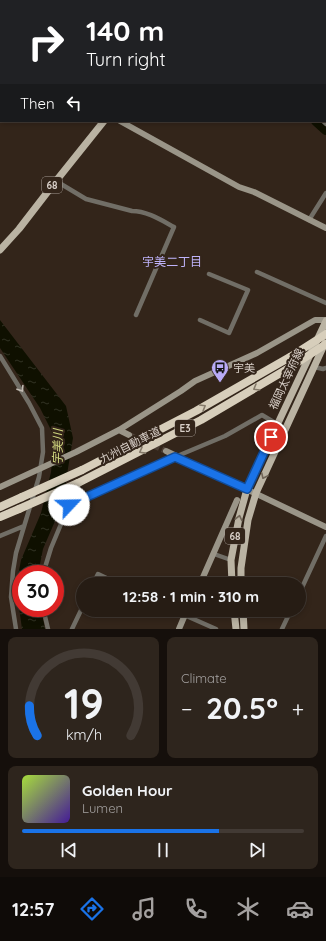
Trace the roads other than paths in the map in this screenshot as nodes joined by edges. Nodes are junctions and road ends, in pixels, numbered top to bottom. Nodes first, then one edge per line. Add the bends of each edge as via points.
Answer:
1 (103, 122) edge
2 (122, 122) edge
3 (56, 181) junction
4 (326, 193) edge
5 (309, 220) junction
6 (326, 228) edge
7 (0, 250) edge
8 (257, 272) dead end
9 (210, 274) dead end
10 (326, 303) edge
11 (136, 315) dead end
12 (200, 320) dead end
13 (326, 320) edge
14 (326, 334) edge
15 (326, 343) edge
16 (0, 356) edge
17 (314, 367) junction
18 (326, 368) edge
19 (277, 424) junction
20 (119, 430) junction
21 (129, 435) tunnel mouth
22 (166, 451) tunnel mouth
23 (175, 457) junction
24 (42, 468) junction
25 (0, 487) edge
26 (247, 489) junction
27 (256, 493) junction
28 (237, 500) dead end
29 (0, 507) edge
30 (0, 517) edge
31 (24, 526) junction
32 (326, 527) edge
33 (0, 536) edge
34 (326, 536) edge
35 (214, 554) junction
36 (231, 560) junction
37 (46, 565) edge
38 (96, 577) edge
39 (104, 577) edge
40 (203, 577) edge
41 (232, 577) edge
42 (242, 577) edge
43 (306, 579) edge
44 (45, 617) edge
45 (78, 617) edge
46 (184, 617) edge
47 (194, 617) edge
48 (235, 617) edge
49 (243, 617) edge
50 (288, 617) edge
51 (16, 629) edge
52 (48, 629) edge
53 (72, 629) edge
54 (178, 629) edge
55 (216, 629) edge
56 (236, 629) edge
57 (244, 629) edge
58 (282, 629) edge

1 - 3 main road, 68
2 - 5 street via 239,187
3 - 7 main road, 68
3 - 11 street via 86,199 139,211 174,227
4 - 5 street
5 - 6 street
8 - 10 street
9 - 12 street via 248,290 229,332
13 - 19 main road, 福岡太宰府線 / 68
13 - 20 street via 315,320 257,353 194,380
29 -> 14 highway, 九州自動車道 / E3, bridge via 82,470 196,411
15 - 17 main road, 福岡太宰府線 / 68
15 -> 30 highway, 九州自動車道 / E3, bridge via 201,420 78,483
16 -> 24 street via 42,428
17 - 18 street
17 -> 27 main road, 福岡太宰府線 / 68
19 - 23 street via 262,415 226,436
19 - 26 main road, 福岡太宰府線 / 68
20 - 21 street
20 - 24 street
22 - 23 street
23 - 26 street
23 - 37 street via 69,505
24 - 25 street
24 - 31 street
26 - 27 street
36 -> 26 main road, 福岡太宰府線 / 68 via 238,518
27 - 32 street
27 - 42 main road, 福岡太宰府線 / 68 via 248,520
28 - 35 street
31 - 33 street
31 - 51 street via 16,553 11,588
34 - 43 street
35 - 36 street
35 - 40 street
36 - 41 main road, 福岡太宰府線 / 68
38 - 39 street via 98,574
44 - 52 street
45 - 53 street
46 - 54 street
47 - 55 street
48 - 56 main road
49 - 57 main road
50 - 58 street

